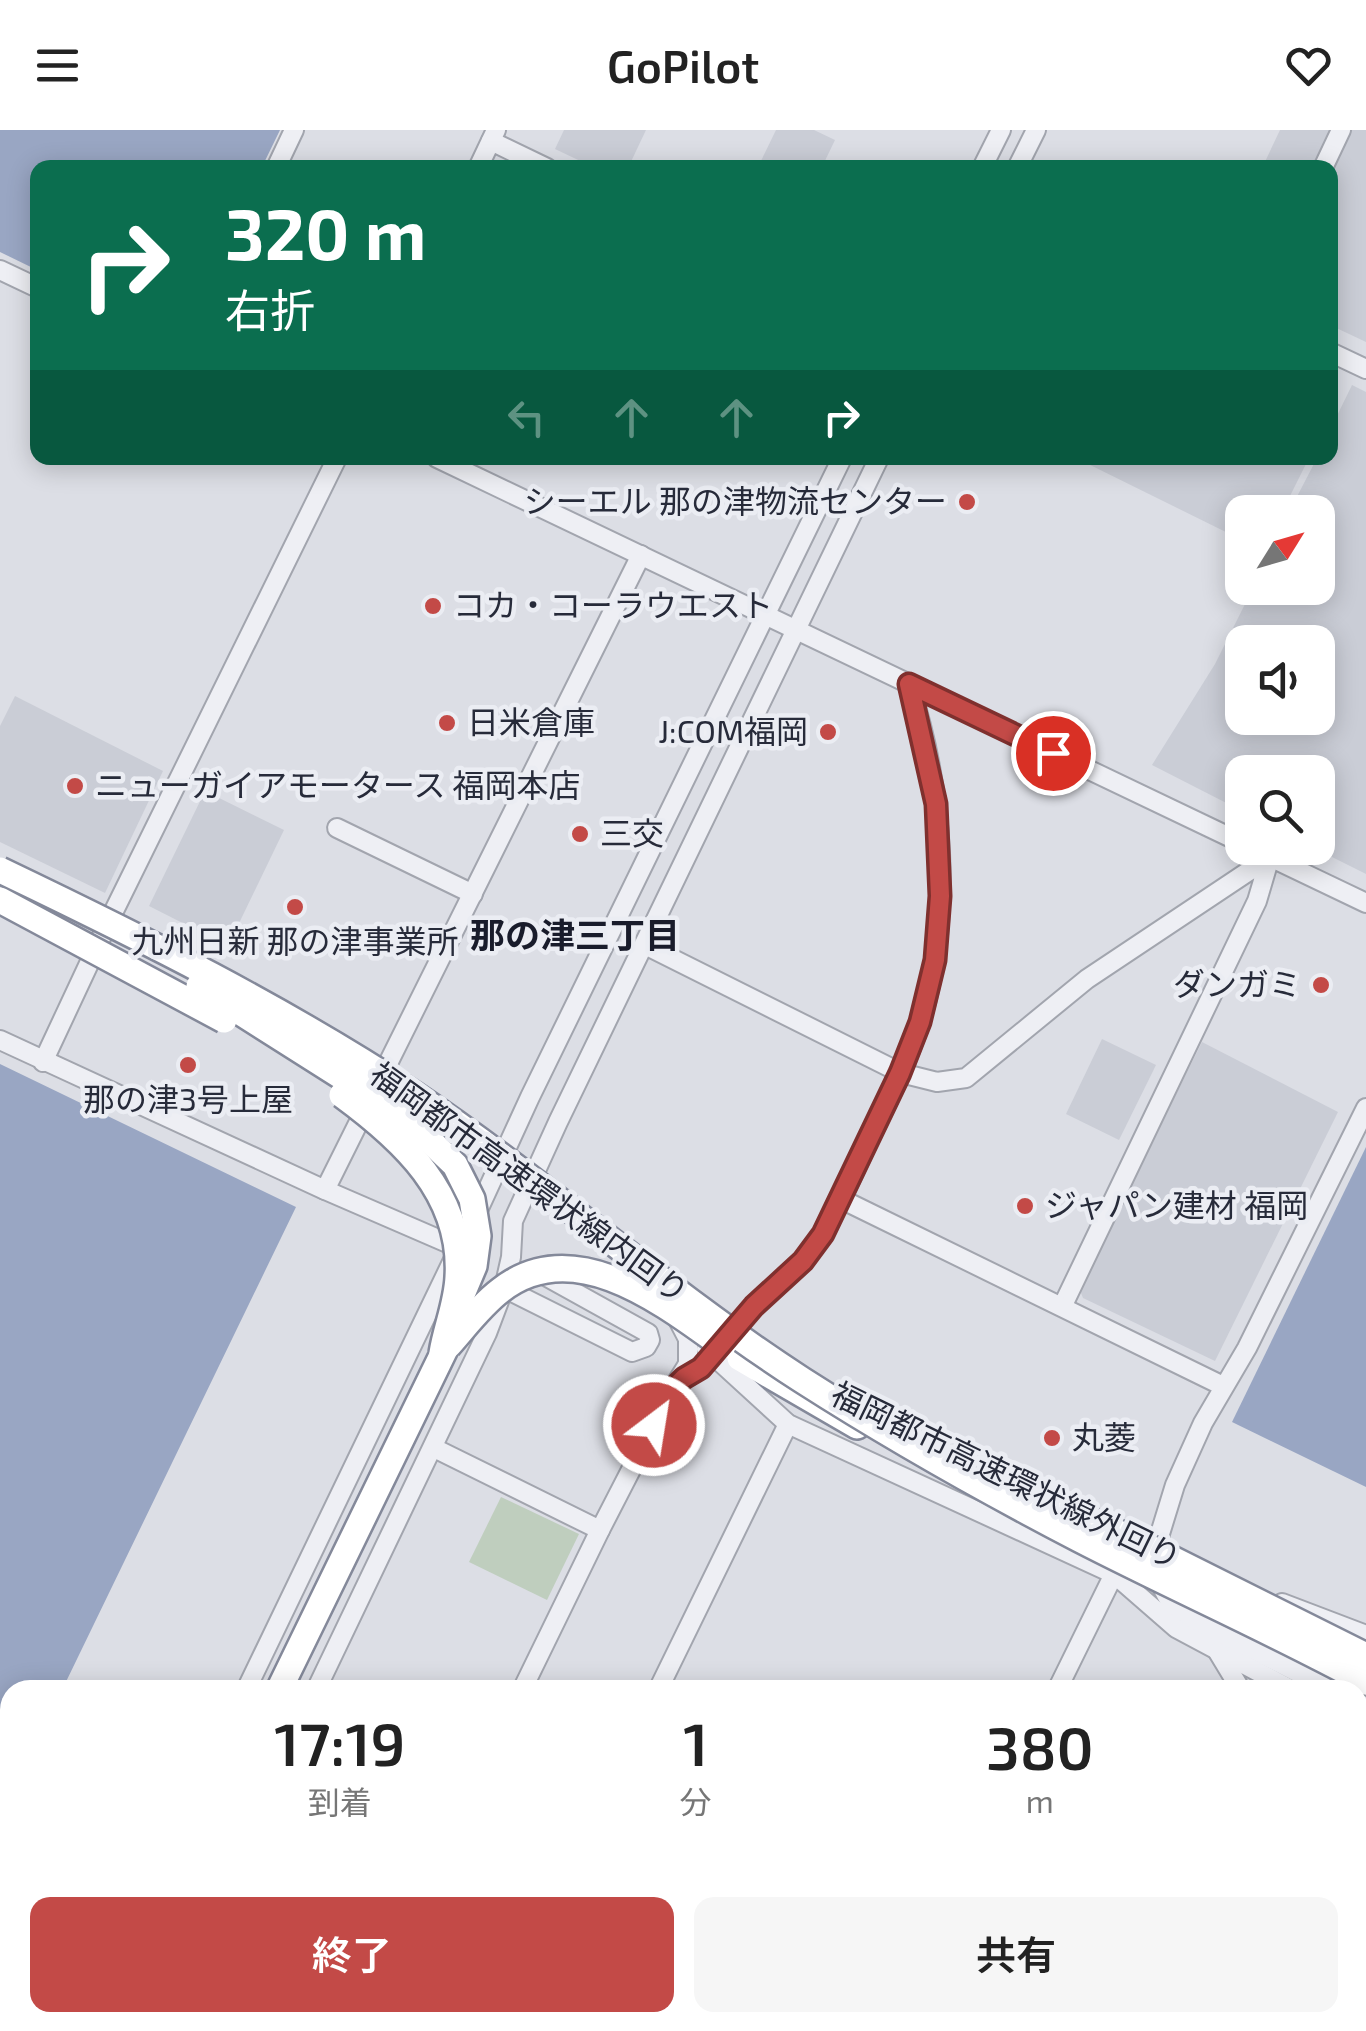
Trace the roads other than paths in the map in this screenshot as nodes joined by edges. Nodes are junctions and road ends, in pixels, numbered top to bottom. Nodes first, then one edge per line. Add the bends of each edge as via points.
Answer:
1 (294, 130) edge
2 (1001, 130) edge
3 (1036, 130) edge
4 (1341, 130) edge
5 (493, 135) edge
6 (280, 160) edge
7 (482, 160) edge
8 (535, 160) edge
9 (986, 160) edge
10 (1021, 160) edge
11 (1327, 160) edge
12 (0, 270) edge
13 (30, 284) edge
14 (1338, 356) edge
15 (1366, 369) edge
16 (334, 465) edge
17 (452, 465) edge
18 (839, 465) edge
19 (876, 465) edge
20 (641, 555) junction
21 (765, 615) junction
22 (798, 630) junction
23 (909, 684) junction
24 (337, 828) dead end
25 (1225, 836) edge
26 (1258, 865) edge
27 (1268, 865) edge
28 (1287, 865) edge
29 (0, 866) edge
30 (0, 882) edge
31 (473, 894) junction
32 (0, 900) edge
33 (1366, 903) edge
34 (108, 922) junction
35 (645, 945) junction
36 (0, 1040) edge
37 (43, 1062) junction
38 (389, 1065) junction
39 (900, 1073) junction
40 (1366, 1108) edge
41 (504, 1157) junction
42 (532, 1184) junction
43 (325, 1190) junction
44 (841, 1199) junction
45 (459, 1248) junction
46 (511, 1257) junction
47 (504, 1288) junction
48 (1063, 1305) junction
49 (672, 1308) junction
50 (446, 1345) junction
51 (712, 1356) junction
52 (1223, 1386) junction
53 (672, 1390) junction
54 (1203, 1423) junction
55 (788, 1424) junction
56 (434, 1448) junction
57 (1014, 1502) junction
58 (600, 1530) junction
59 (1138, 1542) junction
60 (1114, 1574) junction
61 (1366, 1636) edge
62 (1218, 1652) junction
63 (1366, 1656) edge
64 (1229, 1671) junction
65 (251, 1680) edge
66 (283, 1680) edge
67 (283, 1680) edge
68 (321, 1680) edge
69 (527, 1680) edge
70 (663, 1680) edge
71 (1062, 1680) edge
72 (1227, 1680) edge
73 (1235, 1680) edge
74 (1273, 1680) edge
75 (1312, 1680) edge
76 (1362, 1680) edge

1 - 6 street
2 - 9 street
3 - 10 street
4 - 11 street
5 - 7 street
5 - 8 street
12 - 13 street
14 - 15 street
16 - 34 street
17 - 20 street
18 - 21 street
19 - 22 street
20 - 21 street
20 - 31 street
21 - 22 street
21 - 41 street
22 - 23 street
22 - 35 street
23 - 25 street
23 - 39 street via 936,804 940,896 935,960
24 - 31 street
26 - 39 street via 1086,979 966,1078 936,1082
27 - 48 street via 1257,902
28 - 33 street
29 - 34 street
29 - 57 highway, 福岡都市高速環状線内回り, bridge via 260,1000 414,1094 797,1376
29 - 59 highway, 福岡都市高速環状線外回り, bridge via 224,972 367,1058 553,1186 801,1373 947,1454
30 - 50 highway, bridge via 122,939 256,1020 404,1116 450,1158 472,1199 478,1236
31 - 38 street
32 - 50 highway, bridge via 248,1034 402,1143 428,1174 455,1236 458,1278
34 - 37 street
34 - 38 street
35 - 39 street
35 - 42 street
36 - 37 street
37 - 43 street
38 - 41 street
38 - 43 street
39 - 44 street
40 - 52 street
41 - 42 street
41 - 45 street
42 - 46 street via 513,1221
42 - 49 street via 629,1256
43 - 45 street
44 - 48 street
44 - 51 street via 803,1261
45 - 65 street
46 - 47 street
46 - 47 street via 648,1332 650,1340 632,1352
47 - 56 street
48 - 52 street
49 - 51 street
49 - 53 street via 688,1339 688,1364
50 - 57 highway, bridge via 517,1280 568,1268 599,1273 659,1302 819,1407 908,1456
50 - 59 highway, bridge via 492,1300 527,1279 568,1274 615,1281 648,1294 816,1405 943,1470
50 - 66 highway
50 - 67 highway, bridge
51 - 53 street
51 - 55 street
52 - 54 street
53 - 58 street
54 - 61 street via 1164,1512 1158,1537 1165,1558
54 - 75 street via 1152,1523 1147,1561 1170,1602 1192,1619
55 - 60 street
55 - 70 street
56 - 58 street
56 - 68 street
57 - 76 highway, 福岡都市高速環状線内回り, bridge
58 - 69 street
59 - 63 highway, 福岡都市高速環状線外回り, bridge
60 - 62 street via 1176,1628
60 - 71 street
62 - 64 street
62 - 74 street
64 - 72 street
64 - 73 street

